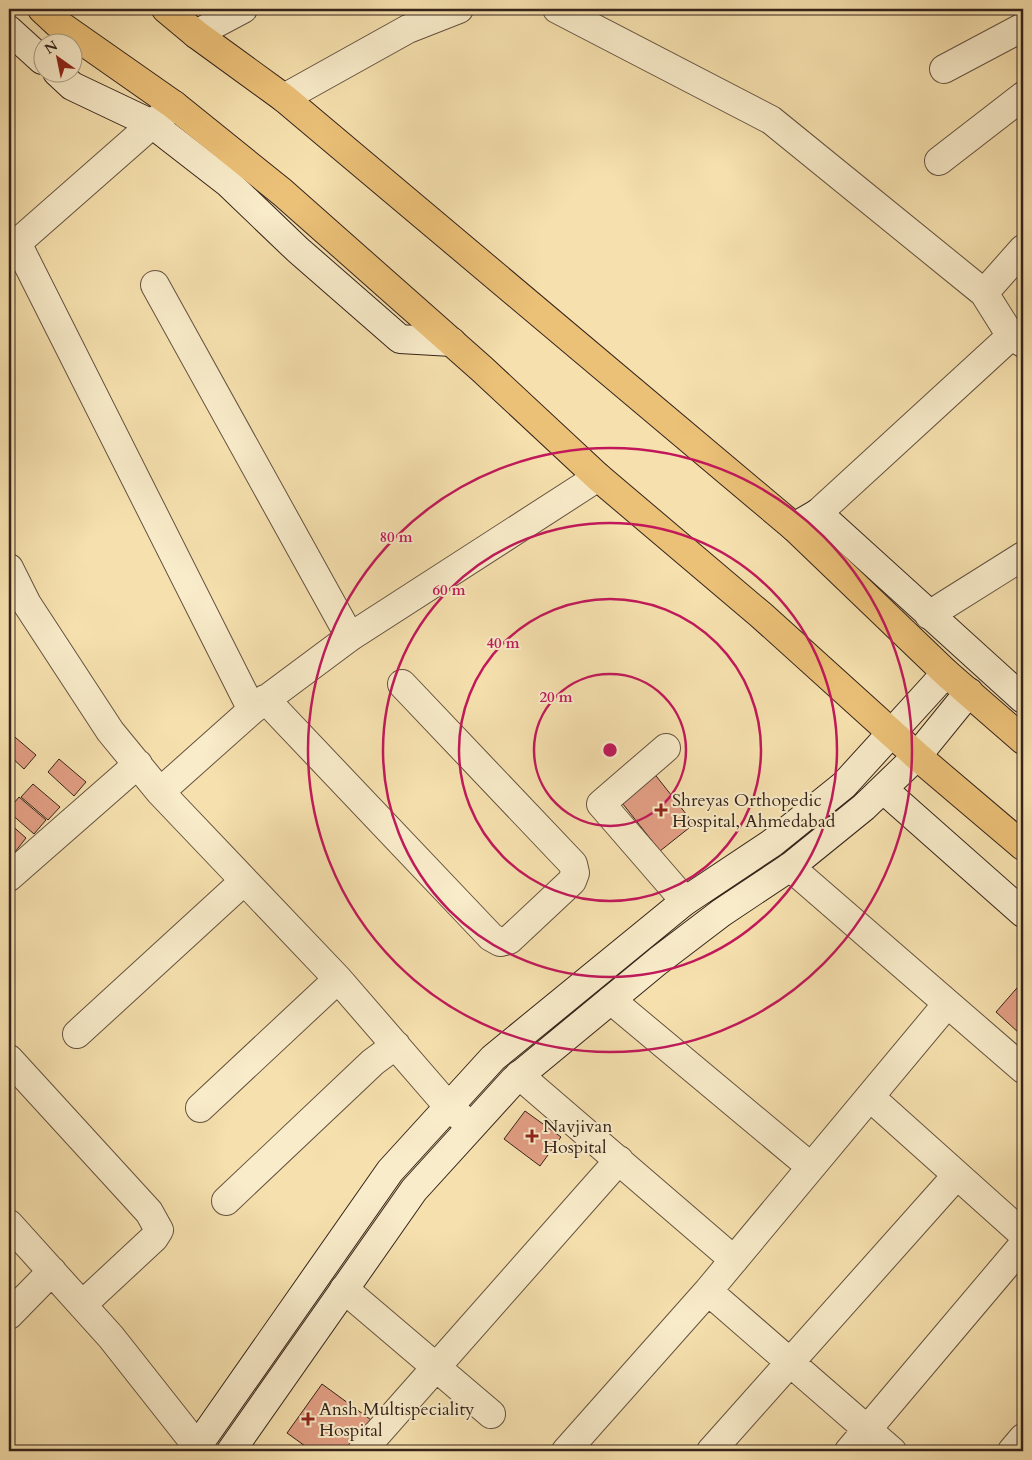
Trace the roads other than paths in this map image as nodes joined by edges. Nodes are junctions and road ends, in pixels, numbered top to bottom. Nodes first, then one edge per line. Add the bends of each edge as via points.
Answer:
1 (42, 9) edge
2 (243, 9) edge
3 (459, 9) edge
4 (557, 9) edge
5 (180, 18) edge
6 (1023, 28) edge
7 (9, 30) edge
8 (32, 51) edge
9 (944, 69) dead end
10 (68, 82) edge
11 (1023, 96) edge
12 (284, 98) junction
13 (174, 105) junction
14 (152, 124) junction
15 (205, 129) junction
16 (939, 161) dead end
17 (228, 182) junction
18 (13, 246) edge
19 (1023, 249) edge
20 (155, 285) dead end
21 (984, 293) junction
22 (1017, 340) edge
23 (452, 342) junction
24 (598, 477) junction
25 (818, 513) junction
26 (794, 526) junction
27 (1023, 556) edge
28 (9, 568) edge
29 (18, 609) edge
30 (928, 614) junction
31 (350, 637) junction
32 (946, 673) junction
33 (402, 684) dead end
34 (970, 692) junction
35 (1023, 698) edge
36 (258, 705) junction
37 (892, 733) junction
38 (1023, 740) edge
39 (666, 748) dead end
40 (917, 756) junction
41 (138, 764) junction
42 (883, 789) junction
43 (160, 792) junction
44 (1023, 846) edge
45 (790, 867) junction
46 (9, 878) edge
47 (244, 881) junction
48 (685, 901) junction
49 (1023, 912) edge
50 (338, 979) junction
51 (611, 1000) junction
52 (947, 1004) junction
53 (78, 1034) dead end
54 (396, 1046) junction
55 (9, 1060) edge
56 (1023, 1068) edge
57 (519, 1075) junction
58 (870, 1097) junction
59 (448, 1106) junction
60 (200, 1108) dead end
61 (471, 1126) junction
62 (619, 1160) junction
63 (811, 1167) junction
64 (957, 1175) junction
65 (226, 1201) dead end
66 (9, 1224) edge
67 (1023, 1234) edge
68 (1023, 1244) edge
69 (734, 1260) junction
70 (52, 1271) junction
71 (344, 1289) junction
72 (708, 1291) junction
73 (82, 1305) junction
74 (9, 1315) edge
75 (790, 1362) junction
76 (436, 1366) junction
77 (491, 1414) dead end
78 (868, 1430) junction
79 (1023, 1438) edge
80 (196, 1449) edge
81 (231, 1451) edge
82 (362, 1451) edge
83 (566, 1451) edge
84 (711, 1451) edge
85 (849, 1451) edge
86 (892, 1451) edge
87 (1012, 1451) edge

1 - 13 main road
2 - 5 street
3 - 12 street via 408,29
4 - 21 street via 771,120
5 - 12 main road
6 - 9 street
7 - 8 street
10 - 14 street
11 - 16 street
12 - 26 main road
13 - 14 street
13 - 15 main road
14 - 17 street
14 - 18 street
15 - 17 street
15 - 23 main road via 282,192
17 - 23 street via 298,250 400,339
18 - 36 street
19 - 21 street
20 - 31 street
21 - 22 street
22 - 25 street
23 - 24 main road
24 - 31 street
24 - 37 main road via 761,615
25 - 26 street
25 - 30 street
26 - 32 main road
27 - 30 street
28 - 29 street
29 - 41 street
30 - 35 street
31 - 36 street
32 - 34 main road
32 - 37 street
33 - 36 street via 573,864 572,881 509,940 500,942 491,937
34 - 38 main road
34 - 40 street
36 - 43 street
37 - 40 main road
37 - 48 street via 844,785 772,843
39 - 48 street via 601,804
40 - 42 street
40 - 44 main road
41 - 43 street
41 - 46 street
42 - 45 street
42 - 49 street
43 - 47 street
45 - 51 street via 720,913
45 - 52 street
47 - 50 street
47 - 53 street
48 - 59 street via 493,1058
50 - 54 street
50 - 60 street
51 - 57 street
51 - 63 street
52 - 56 street
52 - 58 street
54 - 59 street
54 - 65 street via 374,1062
55 - 73 street via 159,1226 154,1238
57 - 61 street
57 - 62 street
58 - 63 street
58 - 64 street
59 - 61 street
59 - 80 street via 390,1172
61 - 71 street via 414,1190
62 - 69 street
62 - 76 street
63 - 69 street
64 - 67 street
64 - 75 street
66 - 70 street
68 - 78 street
69 - 72 street
70 - 73 street
70 - 74 street
71 - 76 street
71 - 81 street
72 - 75 street
72 - 83 street
73 - 80 street
75 - 78 street
75 - 84 street
76 - 77 street
76 - 82 street
78 - 85 street
78 - 86 street
79 - 87 street

